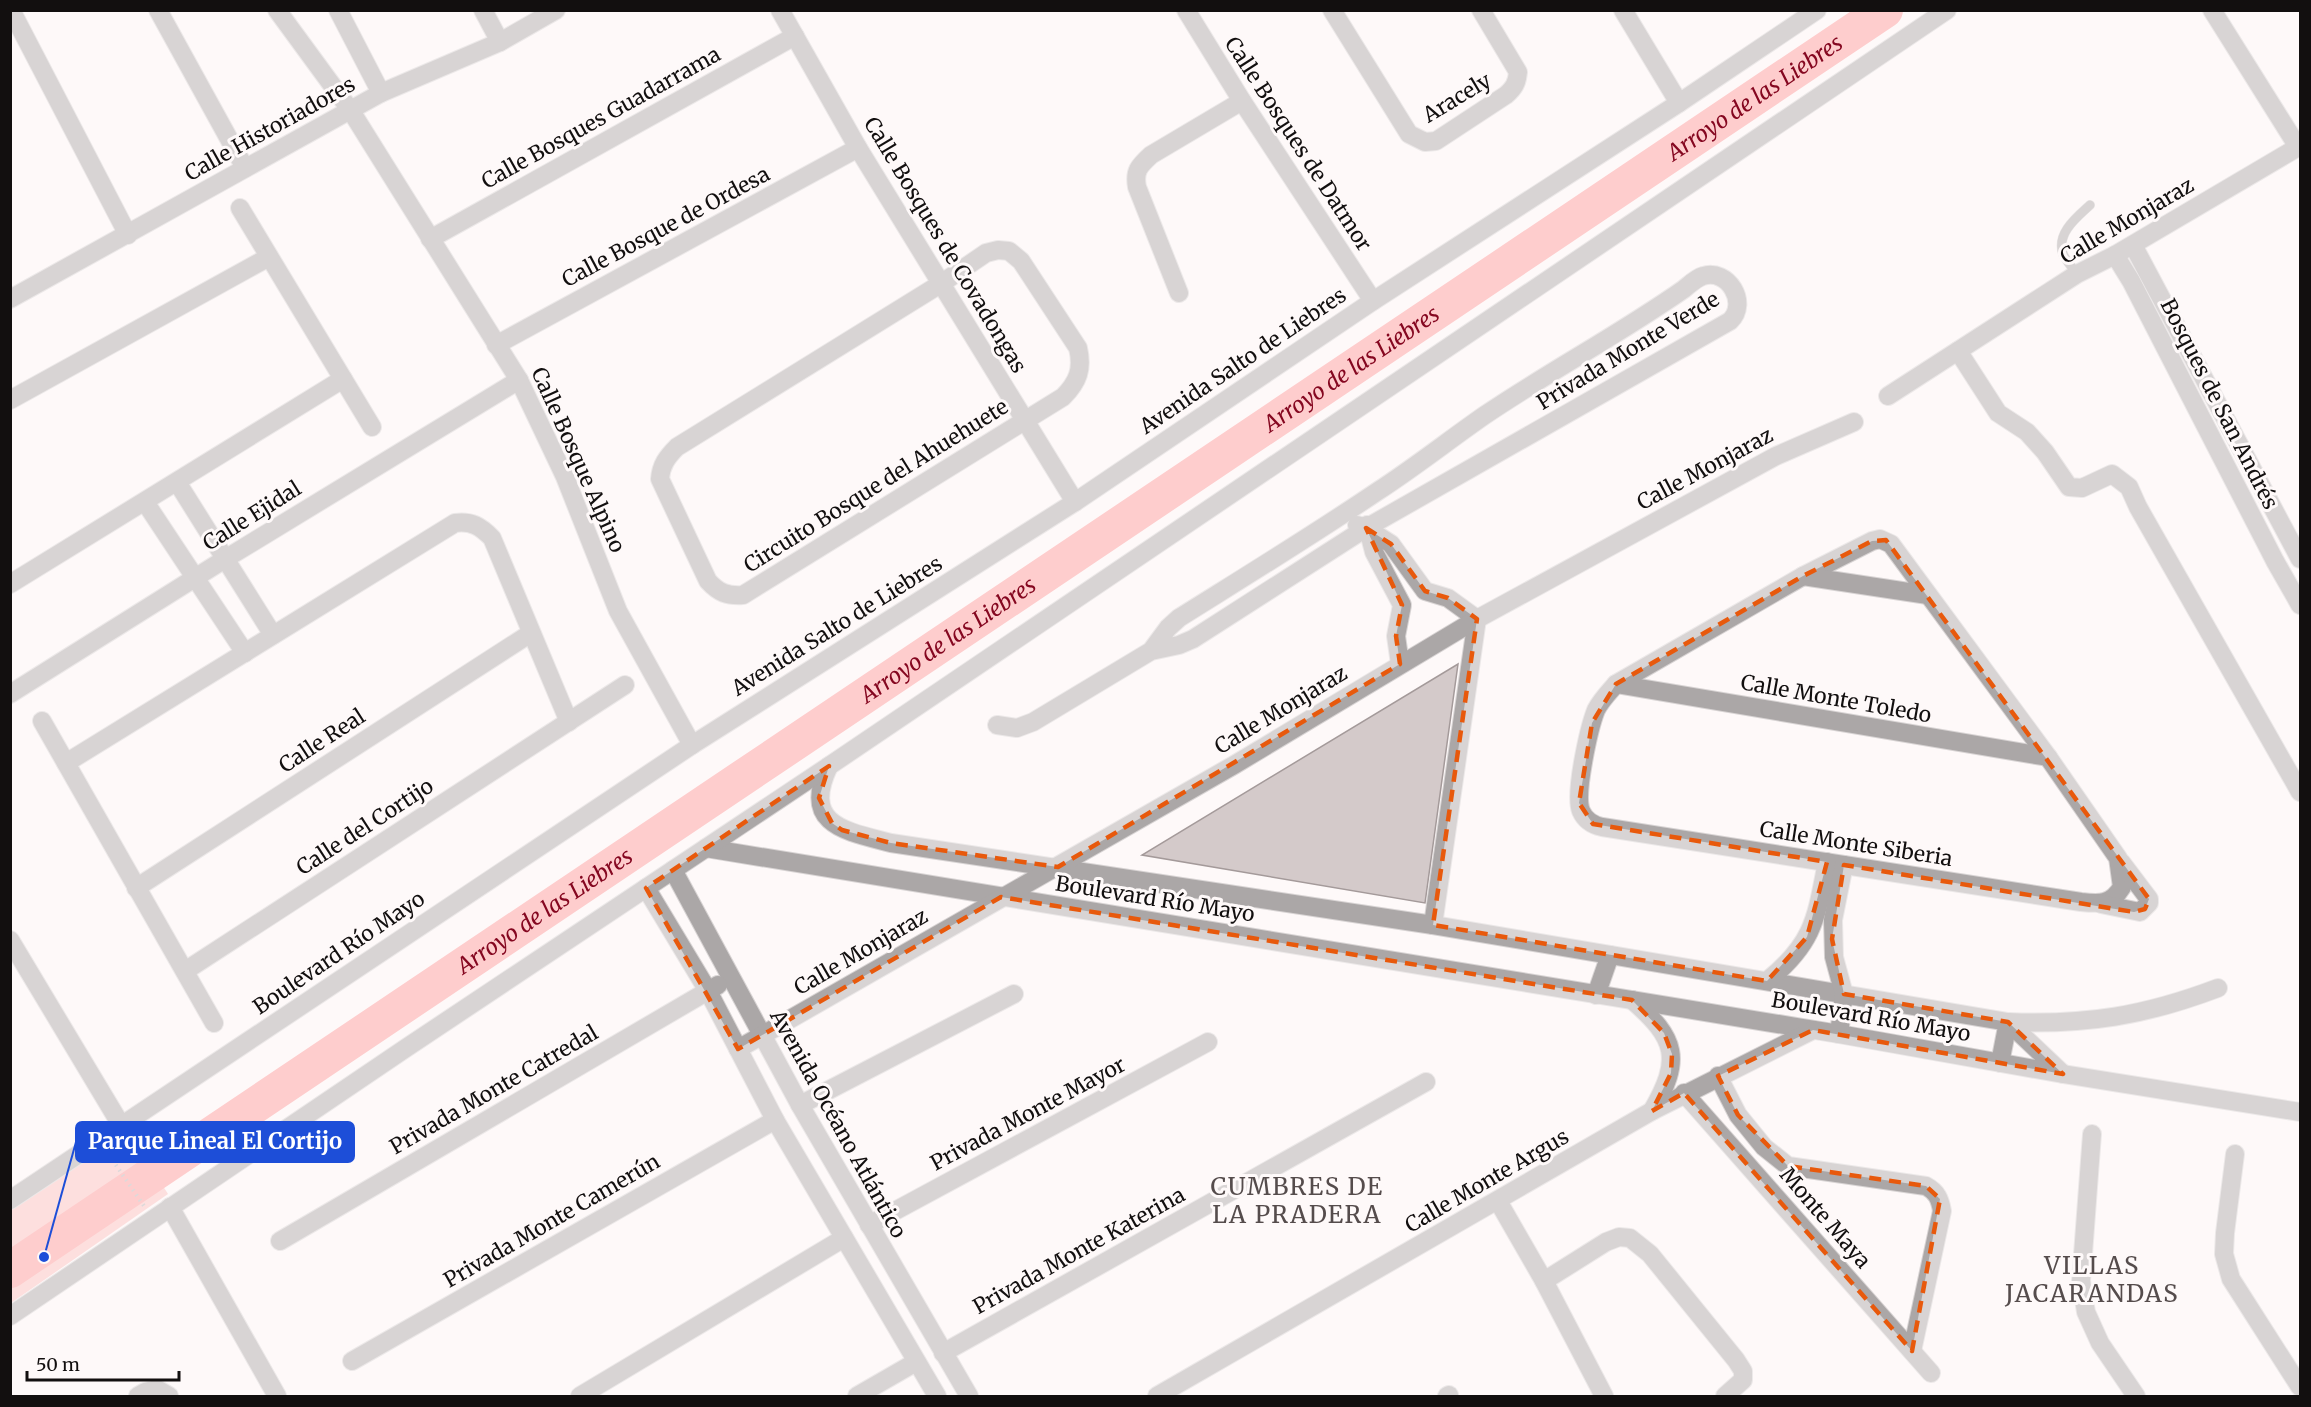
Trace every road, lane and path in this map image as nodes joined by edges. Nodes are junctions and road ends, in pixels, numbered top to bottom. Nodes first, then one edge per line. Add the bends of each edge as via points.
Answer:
1 (11, 10) edge
2 (158, 10) edge
3 (277, 10) edge
4 (338, 10) edge
5 (483, 10) edge
6 (556, 10) edge
7 (780, 10) edge
8 (1186, 10) edge
9 (1332, 10) edge
10 (1481, 10) edge
11 (1623, 10) edge
12 (1817, 10) edge
13 (1947, 10) edge
14 (2212, 10) edge
15 (795, 36) junction
16 (500, 42) junction
17 (381, 93) junction
18 (1242, 101) junction
19 (1679, 103) junction
20 (351, 111) junction
21 (2299, 147) edge
22 (858, 148) junction
23 (245, 168) junction
24 (2090, 205) dead end
25 (240, 208) dead end
26 (128, 235) junction
27 (430, 239) junction
28 (2133, 245) junction
29 (2115, 255) junction
30 (269, 257) junction
31 (2077, 274) junction
32 (942, 283) junction
33 (1179, 293) dead end
34 (12, 296) edge
35 (1373, 301) junction
36 (496, 345) junction
37 (1958, 351) junction
38 (343, 379) junction
39 (519, 380) junction
40 (1888, 396) dead end
41 (10, 400) edge
42 (1025, 419) junction
43 (1854, 422) dead end
44 (372, 427) dead end
45 (177, 482) junction
46 (1376, 493) junction
47 (145, 501) junction
48 (1075, 502) junction
49 (1334, 520) junction
50 (1366, 528) junction
51 (225, 559) junction
52 (2301, 559) edge
53 (1803, 576) junction
54 (195, 579) junction
55 (2295, 582) edge
56 (10, 585) edge
57 (1425, 591) junction
58 (1928, 595) junction
59 (1402, 605) junction
60 (2301, 605) edge
61 (1477, 619) junction
62 (531, 633) junction
63 (273, 635) junction
64 (1151, 651) junction
65 (245, 653) junction
66 (1400, 664) junction
67 (1616, 684) junction
68 (625, 685) dead end
69 (10, 693) edge
70 (42, 721) dead end
71 (569, 722) junction
72 (997, 725) dead end
73 (692, 745) junction
74 (2048, 757) junction
75 (66, 763) junction
76 (829, 766) junction
77 (2301, 792) edge
78 (706, 848) junction
79 (2118, 858) junction
80 (1836, 864) junction
81 (1058, 867) junction
82 (673, 870) junction
83 (136, 888) junction
84 (646, 888) junction
85 (1001, 897) junction
86 (2101, 904) junction
87 (1433, 925) junction
88 (10, 940) edge
89 (1611, 955) junction
90 (185, 971) junction
91 (730, 978) junction
92 (1767, 981) junction
93 (2218, 988) dead end
94 (708, 991) junction
95 (1014, 994) dead end
96 (1844, 994) junction
97 (1596, 995) junction
98 (1632, 1000) junction
99 (2008, 1022) junction
100 (214, 1023) dead end
101 (1813, 1030) junction
102 (1839, 1034) junction
103 (762, 1035) junction
104 (1208, 1042) dead end
105 (738, 1049) junction
106 (2000, 1063) junction
107 (2063, 1074) junction
108 (1718, 1076) junction
109 (1426, 1082) dead end
110 (1684, 1093) junction
111 (800, 1105) junction
112 (1652, 1111) junction
113 (2301, 1112) edge
114 (775, 1120) junction
115 (122, 1125) junction
116 (2092, 1134) dead end
117 (1764, 1147) junction
118 (2235, 1154) dead end
119 (110, 1157) dead end
120 (1748, 1165) junction
121 (138, 1198) dead end
122 (10, 1200) edge
123 (1498, 1200) junction
124 (170, 1207) junction
125 (869, 1226) junction
126 (844, 1238) junction
127 (280, 1241) dead end
128 (1544, 1281) junction
129 (10, 1316) edge
130 (1912, 1351) junction
131 (943, 1353) junction
132 (352, 1361) dead end
133 (916, 1362) junction
134 (1930, 1373) dead end
135 (2301, 1387) edge
136 (138, 1396) edge
137 (169, 1396) edge
138 (277, 1396) edge
139 (580, 1396) edge
140 (857, 1396) edge
141 (937, 1396) edge
142 (969, 1396) edge
143 (1157, 1396) edge
144 (1604, 1396) edge
145 (1725, 1396) edge
146 (2136, 1396) edge

1 - 26 street
2 - 23 street
3 - 20 street, Calle Bosque Alpino
4 - 17 street
5 - 16 street
6 - 16 street, Calle Historiadores
7 - 15 street, Calle Bosques de Covadongas
8 - 18 street, Calle Bosques de Datmor
9 - 10 street, Aracely via 1408,134 1425,142 1436,141 1506,95 1517,81 1518,72
11 - 19 street
12 - 19 street, Avenida Salto de Liebres
13 - 76 street
14 - 21 street
15 - 22 street, Calle Bosques de Covadongas
15 - 27 street, Calle Bosques Guadarrama
16 - 17 street, Calle Historiadores
17 - 20 street, Calle Historiadores
18 - 33 street via 1151,155 1135,174
18 - 35 street, Calle Bosques de Datmor
19 - 35 street, Avenida Salto de Liebres
20 - 23 street, Calle Historiadores
20 - 27 street, Calle Bosque Alpino
21 - 28 street, Calle Monjaraz
22 - 32 street, Calle Bosques de Covadongas
22 - 36 street, Calle Bosque de Ordesa
23 - 26 street, Calle Historiadores
24 - 31 lane via 2067,228 2061,243 2063,255
25 - 30 street
26 - 34 street, Calle Historiadores
27 - 36 street, Calle Bosque Alpino
28 - 29 street, Calle Monjaraz
28 - 52 street, Bosques de San Andrés
29 - 31 street, Calle Monjaraz
29 - 55 street, Bosques de San Andrés
30 - 38 street
30 - 41 street
31 - 37 street, Calle Monjaraz
32 - 42 street, Calle Bosques de Covadongas
32 - 42 street, Circuito Bosque del Ahuehuete via 986,253 1009,251 1022,261 1078,348 1080,373 1073,387
32 - 42 street, Circuito Bosque del Ahuehuete via 677,447 669,456 661,467 660,479 708,581 717,592 743,595
35 - 48 street, Avenida Salto de Liebres
36 - 39 street, Calle Bosque Alpino
37 - 40 street, Calle Monjaraz
37 - 77 street via 1998,413 2027,432 2069,487 2082,488 2112,474 2128,487
38 - 44 street
38 - 45 street
39 - 51 street, Calle Ejidal
39 - 73 street, Calle Bosque Alpino via 565,477 618,611
42 - 48 street, Calle Bosques de Covadongas
43 - 61 street, Calle Monjaraz via 1776,456
45 - 47 street
45 - 51 street
46 - 49 street, Privada Monte Verde
46 - 50 street
46 - 50 street, Privada Monte Verde via 1485,415 1702,276 1722,278 1734,290 1739,309 1730,321
47 - 54 street
47 - 56 street
48 - 73 street, Avenida Salto de Liebres
49 - 50 street
49 - 64 street, Privada Monte Verde via 1179,618
50 - 57 street via 1391,544
50 - 59 street
50 - 64 street, Privada Monte Verde via 1193,639
51 - 54 street, Calle Ejidal
51 - 63 street
53 - 58 street
53 - 58 street, Calle Monte Siberia via 1880,539 1891,544
53 - 67 street, Calle Monte Siberia
54 - 65 street
54 - 69 street, Calle Ejidal
55 - 60 street, Bosques de San Andrés
57 - 59 street via 1411,594
57 - 61 street via 1453,601
58 - 74 street, Calle Monte Siberia
59 - 66 street via 1396,636
61 - 66 street, Calle Monjaraz
61 - 87 street
62 - 63 street via 492,538 479,525 466,522 454,523
62 - 71 street
62 - 83 street, Calle Real
63 - 65 street
64 - 72 street, Privada Monte Verde via 1033,722 1017,728
65 - 75 street
66 - 81 street, Calle Monjaraz
67 - 74 street, Calle Monte Toledo
67 - 80 street, Calle Monte Siberia via 1597,708 1579,784 1581,812 1593,824
68 - 71 street, Calle del Cortijo
70 - 75 street
71 - 90 street, Calle del Cortijo
73 - 115 street, Boulevard Río Mayo
74 - 79 street, Calle Monte Siberia
75 - 83 street
76 - 78 street
76 - 81 street, Boulevard Río Mayo via 819,798 822,810 842,830 891,843
78 - 82 street
78 - 85 street, Boulevard Río Mayo
79 - 86 street, Calle Monte Siberia via 2122,887 2109,902
79 - 86 street via 2149,903 2140,912
80 - 86 street, Calle Monte Siberia
80 - 92 street via 1807,937 1782,969
80 - 96 street via 1832,939
81 - 85 street, Calle Monjaraz
81 - 87 street, Boulevard Río Mayo
82 - 84 street
82 - 91 street, Avenida Océano Atlántico
83 - 90 street
84 - 94 street
84 - 124 street
85 - 97 street, Boulevard Río Mayo
85 - 103 street, Calle Monjaraz
87 - 89 street, Boulevard Río Mayo
88 - 115 street
89 - 92 street, Boulevard Río Mayo
89 - 97 street
90 - 100 street
91 - 94 street, Privada Monte Catredal
91 - 103 street, Avenida Océano Atlántico
92 - 96 street, Boulevard Río Mayo
93 - 99 street, Boulevard Río Mayo via 2178,1003 2115,1018
94 - 105 street
94 - 127 street, Privada Monte Catredal
95 - 111 street
96 - 99 street, Boulevard Río Mayo
96 - 102 street
97 - 98 street, Boulevard Río Mayo
98 - 101 street, Boulevard Río Mayo
98 - 112 street via 1664,1033 1672,1054 1671,1073
99 - 106 street
99 - 107 street
101 - 102 street, Boulevard Río Mayo
101 - 108 street, Calle Monte Argus
102 - 106 street, Boulevard Río Mayo
103 - 105 street, Calle Monjaraz
103 - 111 street, Avenida Océano Atlántico
104 - 125 street, Privada Monte Mayor
105 - 114 street
106 - 107 street, Boulevard Río Mayo
107 - 113 street, Boulevard Río Mayo
108 - 110 street, Calle Monte Argus
108 - 117 street, Monte Maya via 1738,1115
109 - 131 street, Privada Monte Katerina
110 - 112 street, Calle Monte Argus
110 - 120 street, Monte Maya
111 - 125 street, Avenida Océano Atlántico
112 - 123 street, Calle Monte Argus
114 - 126 street
114 - 132 street, Privada Monte Camerún
115 - 122 street, Boulevard Río Mayo
116 - 146 street via 2081,1281 2086,1312 2100,1342
117 - 120 street
117 - 130 street, Monte Maya via 1788,1166 1934,1190 1942,1211
118 - 135 street via 2224,1254 2231,1279
119 - 121 path
120 - 130 street, Monte Maya
123 - 128 street
123 - 143 street, Calle Monte Argus
124 - 129 street
124 - 138 street
125 - 131 street, Avenida Océano Atlántico
126 - 133 street
126 - 139 street
128 - 144 street
128 - 145 street via 1606,1242 1630,1238 1650,1254 1743,1371 1743,1380
130 - 134 street, Monte Maya
131 - 142 street, Avenida Océano Atlántico
133 - 140 street
133 - 141 street
136 - 137 street via 157,1389

